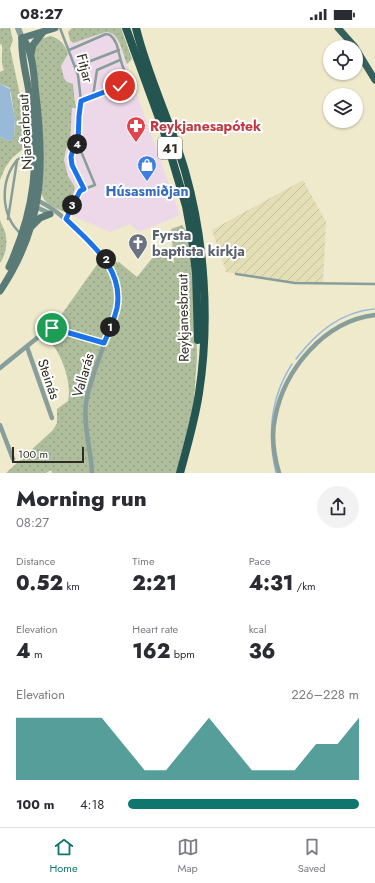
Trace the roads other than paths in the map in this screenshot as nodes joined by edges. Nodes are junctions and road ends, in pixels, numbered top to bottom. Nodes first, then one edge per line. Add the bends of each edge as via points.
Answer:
1 (18, 28) edge
2 (55, 28) edge
3 (60, 28) edge
4 (126, 28) edge
5 (136, 28) edge
6 (338, 28) edge
7 (43, 32) junction
8 (22, 38) junction
9 (348, 40) edge
10 (69, 50) junction
11 (119, 50) junction
12 (30, 58) junction
13 (120, 60) junction
14 (363, 61) edge
15 (75, 67) junction
16 (375, 80) edge
17 (93, 96) junction
18 (81, 101) junction
19 (78, 142) junction
20 (35, 148) junction
21 (17, 160) junction
22 (84, 189) junction
23 (34, 203) junction
24 (54, 214) junction
25 (66, 219) junction
26 (8, 220) junction
27 (31, 227) junction
28 (22, 235) junction
29 (236, 274) dead end
30 (0, 284) edge
31 (375, 284) edge
32 (0, 291) edge
33 (375, 315) edge
34 (104, 343) junction
35 (27, 347) junction
36 (0, 368) edge
37 (52, 418) dead end
38 (0, 425) edge
39 (192, 427) junction
40 (13, 459) dead end
41 (92, 473) edge
42 (180, 473) edge
43 (279, 473) edge

1 - 8 street, Njarðarbraut
2 - 7 main road
3 - 10 lane, Fitjar
4 - 39 highway, Reykjanesbraut / 41 via 178,174 192,239 198,308 198,358
5 - 39 highway, Reykjanesbraut / 41 via 142,52 185,172 193,204 203,273 203,358
6 - 9 main road
7 - 8 main road
7 - 12 main road via 33,45
8 - 12 main road, Njarðarbraut via 27,44
8 - 20 main road, Njarðarbraut
10 - 11 lane via 106,34 112,36
10 - 15 lane, Fitjar
11 - 13 lane
11 - 15 lane
12 - 23 main road, Njarðarbraut via 41,141 41,166
13 - 17 lane via 97,70
13 - 17 lane via 130,83
14 - 16 main road
15 - 18 lane, Fitjar via 80,82
17 - 18 lane
18 - 19 lane, Fitjar
19 - 22 lane via 73,149 72,165
19 - 22 lane, Fitjar via 95,185
20 - 21 lane
20 - 23 main road, Njarðarbraut
21 - 26 lane
21 - 26 lane via 3,182 2,206
22 - 25 lane, Fitjar via 80,191
23 - 24 street, Vallarás
23 - 27 main road, Njarðarbraut
23 - 28 main road, Njarðarbraut
24 - 25 street, Vallarás
24 - 27 main road via 40,218
25 - 34 street, Vallarás via 103,256 114,276 118,292 117,306
26 - 28 lane
27 - 32 main road, Njarðarbraut
28 - 30 main road, Njarðarbraut
29 - 31 lane via 295,283
33 - 43 street via 351,320 330,332 313,347 293,374 282,395 275,418 274,445
34 - 35 street, Steinás via 52,328
34 - 41 street, Vallarás via 86,403 86,431
35 - 36 street, Steinás
35 - 37 street, Steinás
38 - 40 street
39 - 42 highway, Reykjanesbraut / 41

